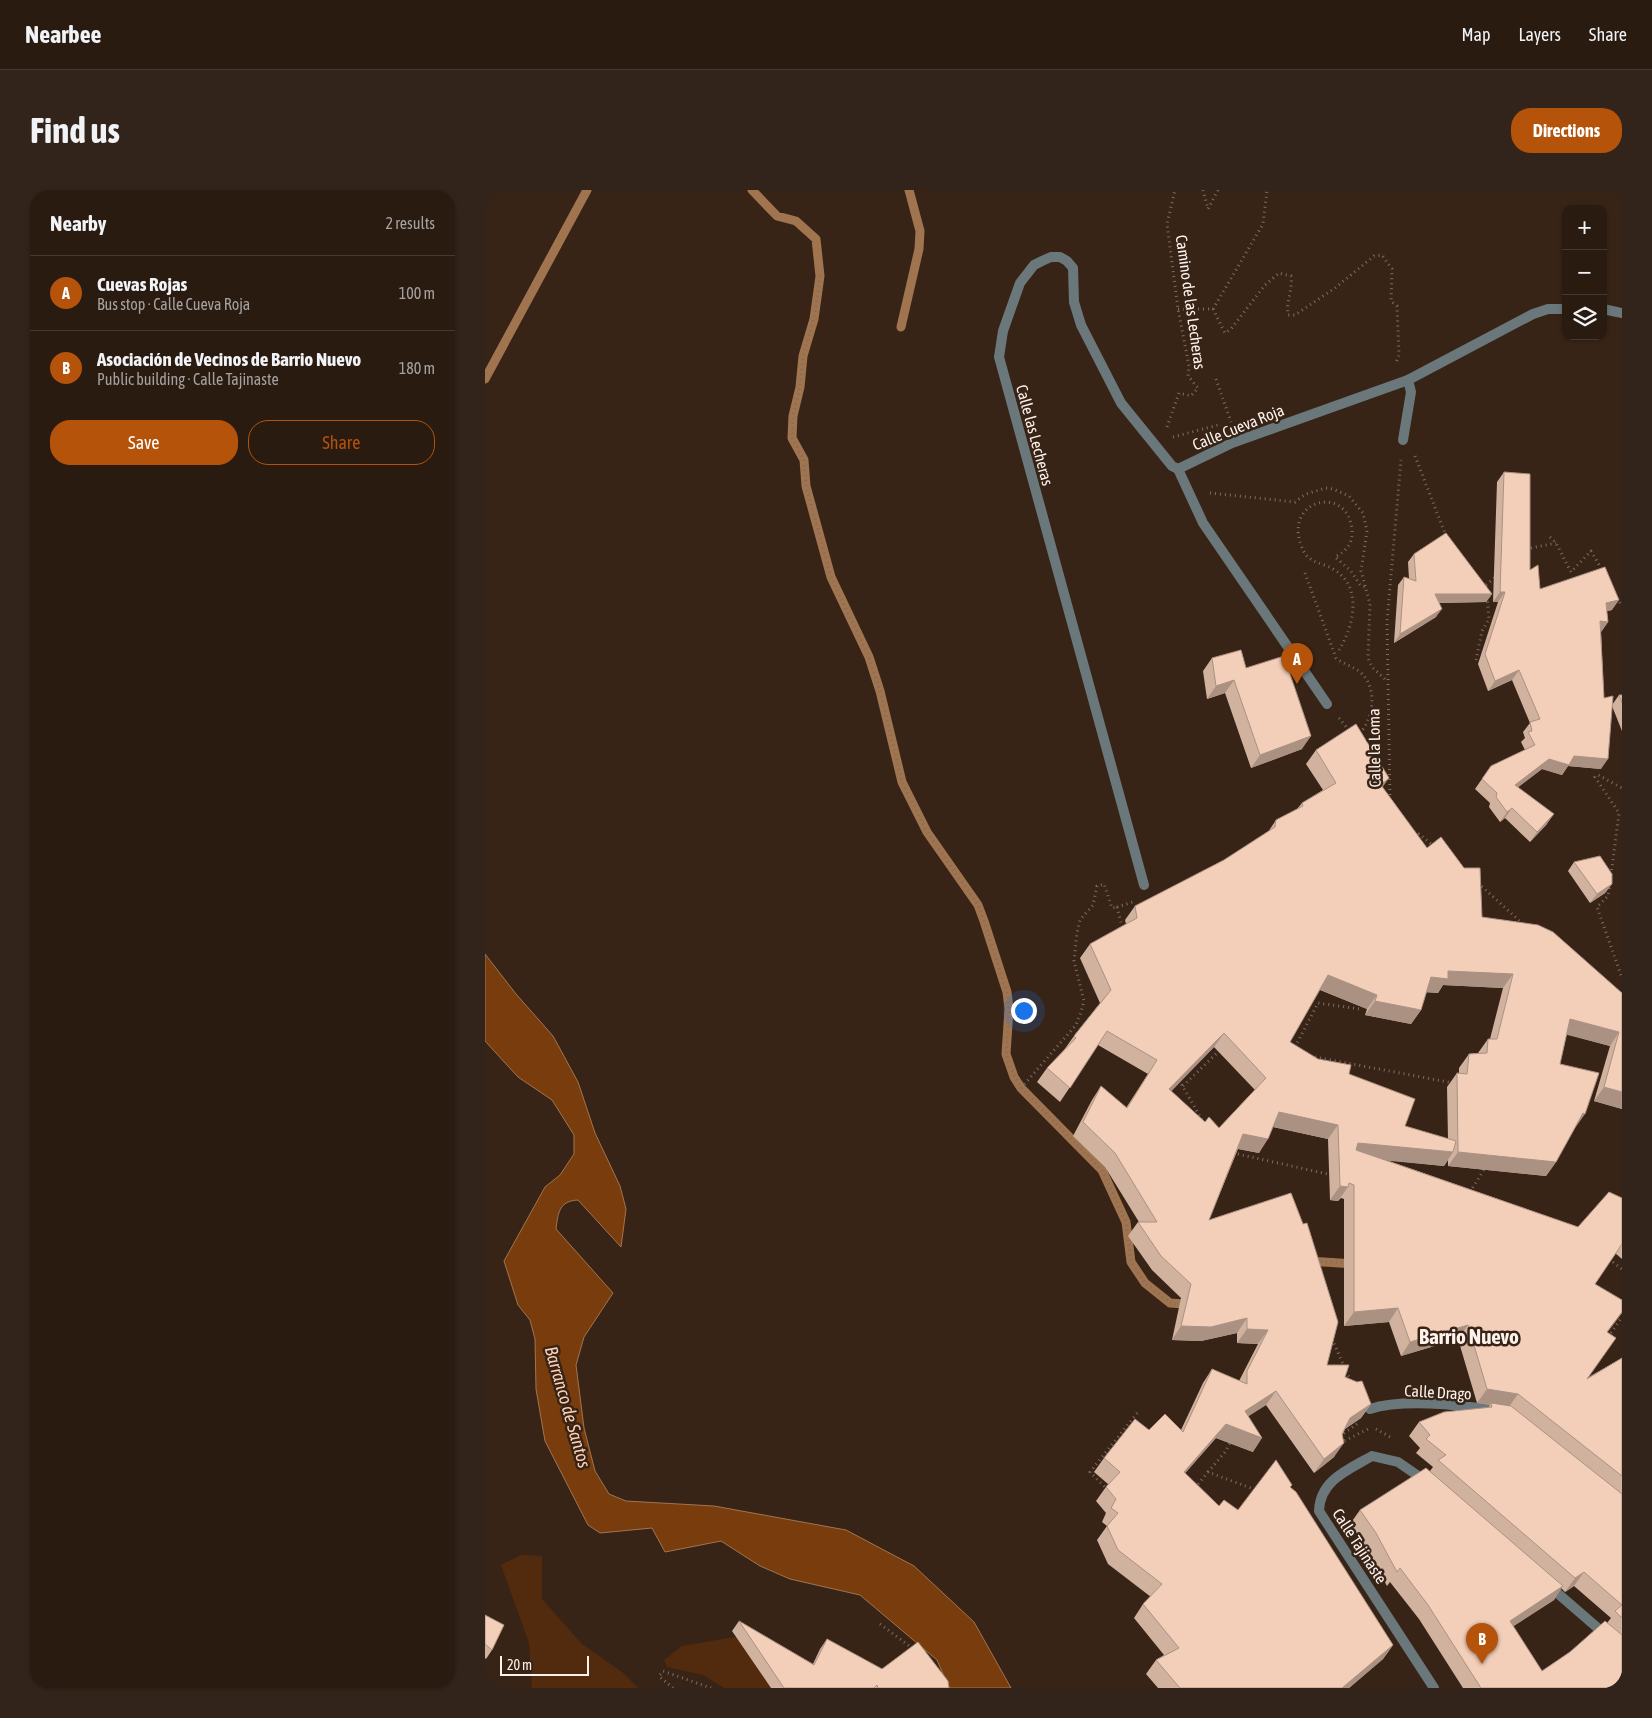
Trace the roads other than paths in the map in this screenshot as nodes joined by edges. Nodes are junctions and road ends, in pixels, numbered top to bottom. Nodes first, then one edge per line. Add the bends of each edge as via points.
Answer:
1 (1562, 309) edge
2 (1607, 310) edge
3 (1622, 313) edge
4 (1408, 380) junction
5 (1403, 440) road end
6 (1178, 468) junction
7 (1327, 704) road end
8 (1144, 885) dead end
9 (1370, 1408) edge
10 (1504, 1413) edge
11 (1439, 1492) edge
12 (1543, 1581) edge
13 (1622, 1649) edge
14 (1434, 1688) edge

1 - 4 street, Calle Cueva Roja via 1547,309 1533,314
2 - 3 street
4 - 5 street via 1411,392
4 - 6 street, Calle Cueva Roja via 1232,443
6 - 7 street, Calle Cueva Roja via 1203,523
6 - 8 street, Calle las Lecheras via 1172,466 1121,403 1076,312 1073,268 1060,257 1051,257 1034,265 1015,293 1000,342 999,357
9 - 10 street, Calle Drago via 1384,1404 1436,1405
11 - 14 street, Calle Tajinaste via 1416,1472 1398,1462 1372,1456 1327,1485 1320,1497 1319,1510
12 - 13 street

